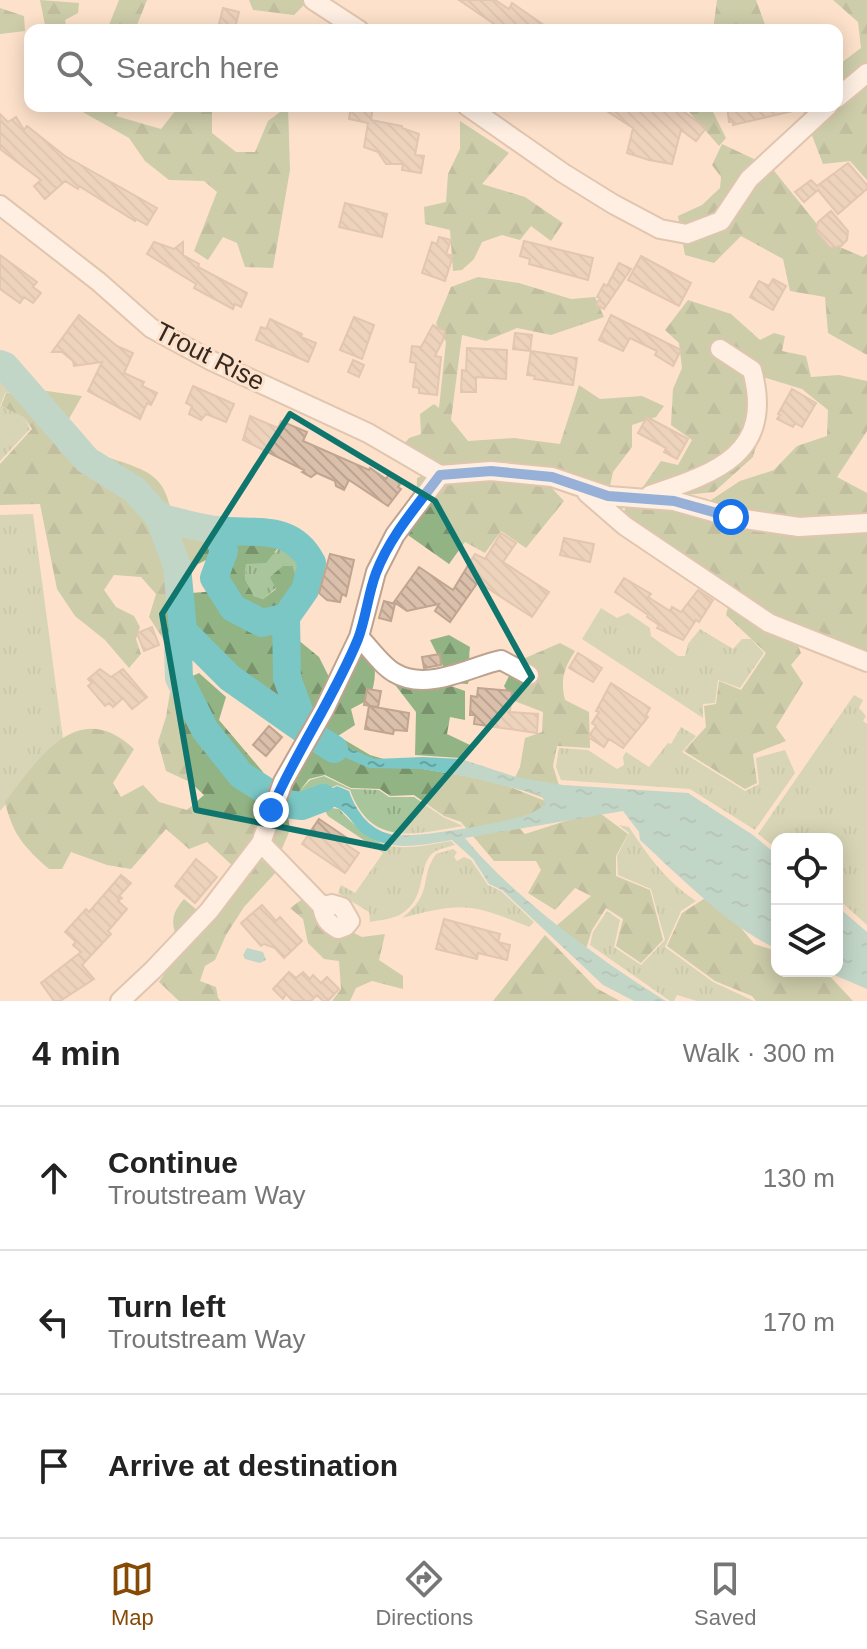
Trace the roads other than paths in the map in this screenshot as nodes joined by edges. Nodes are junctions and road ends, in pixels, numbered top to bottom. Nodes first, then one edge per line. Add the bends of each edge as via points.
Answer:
1 (313, 0) edge
2 (350, 24) edge
3 (867, 73) edge
4 (843, 93) edge
5 (476, 112) edge
6 (822, 112) edge
7 (0, 205) edge
8 (720, 349) dead end
9 (440, 475) junction
10 (582, 487) junction
11 (644, 497) junction
12 (867, 523) edge
13 (359, 637) junction
14 (867, 662) edge
15 (529, 675) dead end
16 (261, 843) junction
17 (322, 906) dead end
18 (120, 1001) edge

1 - 2 street
3 - 4 street
5 - 6 street via 613,204 660,229 687,234 721,221 749,179
7 - 9 street, Trout Rise via 151,328 368,433
8 - 11 street via 752,370 759,396 751,434 733,459 705,476
9 - 10 street via 503,472 552,477
9 - 13 street via 395,535 376,572
10 - 11 street via 608,496
10 - 14 street via 625,526 769,623
11 - 12 street via 799,527
13 - 15 street via 395,673 421,680 501,660
13 - 16 street via 283,782
16 - 17 street
16 - 18 street via 209,911

